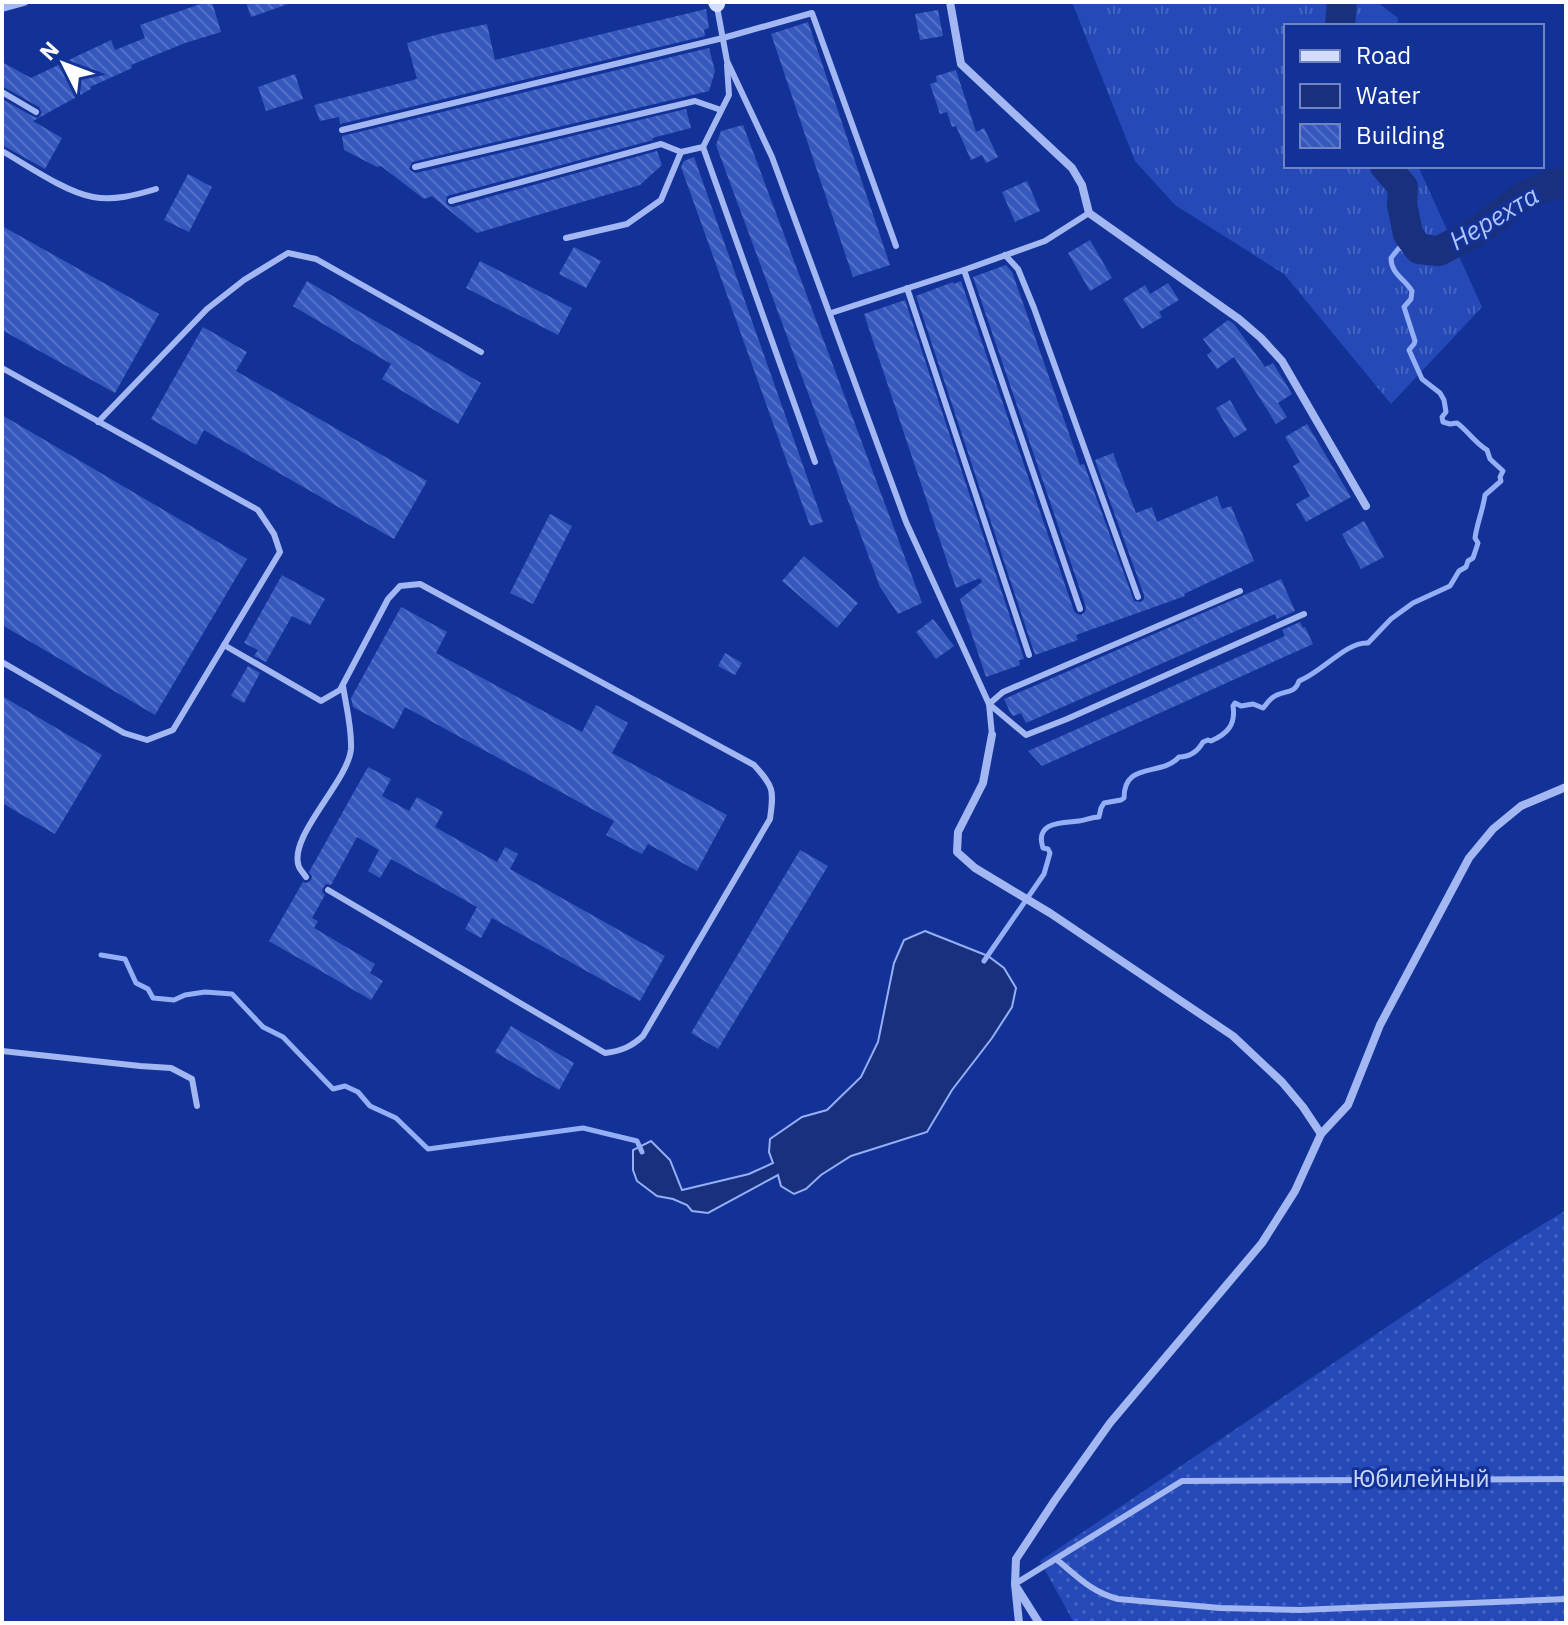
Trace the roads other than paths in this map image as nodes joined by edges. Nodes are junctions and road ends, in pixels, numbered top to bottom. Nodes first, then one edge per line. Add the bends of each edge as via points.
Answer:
1 (24, 2) edge
2 (950, 2) edge
3 (716, 3) edge
4 (2, 8) edge
5 (723, 38) junction
6 (727, 61) junction
7 (2, 92) edge
8 (721, 110) junction
9 (36, 112) dead end
10 (342, 130) dead end
11 (703, 147) junction
12 (2, 151) edge
13 (681, 152) junction
14 (415, 167) dead end
15 (156, 189) dead end
16 (451, 201) dead end
17 (1089, 213) junction
18 (566, 238) dead end
19 (896, 246) dead end
20 (1005, 255) junction
21 (964, 270) junction
22 (907, 288) junction
23 (831, 313) junction
24 (481, 352) dead end
25 (2, 368) edge
26 (98, 422) junction
27 (815, 462) dead end
28 (1366, 506) dead end
29 (1240, 591) dead end
30 (1138, 597) dead end
31 (1080, 609) dead end
32 (1304, 614) dead end
33 (224, 645) junction
34 (1029, 655) dead end
35 (2, 662) edge
36 (343, 684) junction
37 (989, 704) junction
38 (992, 735) joint
39 (1566, 787) edge
40 (306, 877) dead end
41 (328, 890) dead end
42 (2, 1051) edge
43 (197, 1106) dead end
44 (1321, 1134) junction
45 (1566, 1479) edge
46 (1056, 1559) junction
47 (1015, 1584) junction
48 (1566, 1599) edge
49 (1019, 1623) edge
50 (1039, 1623) edge

1 - 4 street
2 - 17 street via 961,64 1072,168
3 - 5 lane
5 - 6 lane
5 - 10 lane
5 - 19 lane via 812,13
6 - 8 lane via 729,95
6 - 23 lane via 772,157
7 - 9 lane
8 - 11 lane
8 - 14 lane via 695,101
11 - 13 lane
11 - 27 lane
12 - 15 lane via 94,197 129,197
13 - 16 lane via 661,144
13 - 18 lane via 661,200 627,224
17 - 20 lane via 1045,241
17 - 28 street via 1261,338 1282,361
20 - 21 lane
20 - 30 lane via 1018,269 1034,308
21 - 22 lane
21 - 31 lane
22 - 23 lane
22 - 34 lane
23 - 37 lane via 906,522
24 - 26 lane via 316,259 288,253 207,309
25 - 26 lane
26 - 33 lane via 258,510 274,534 280,552
29 - 37 lane via 1003,692
32 - 37 lane via 1026,735
33 - 35 lane via 173,730 147,740 124,733
33 - 36 lane via 321,701
36 - 40 lane via 351,750 297,850 298,866
36 - 41 lane via 388,599 400,586 420,584 754,765 773,795 770,819 643,1036 621,1051 605,1053
37 - 38 lane
38 - 44 street via 983,783 958,832 957,852 1233,1036 1282,1082
39 - 44 street via 1521,806 1469,858 1380,1025 1348,1105
42 - 43 lane via 171,1068 192,1079
44 - 47 street via 1295,1191 1262,1243 1110,1423 1055,1500 1016,1559
45 - 46 lane via 1182,1481
46 - 47 lane
46 - 48 lane via 1102,1594 1220,1608 1299,1610
47 - 49 street
47 - 50 street

